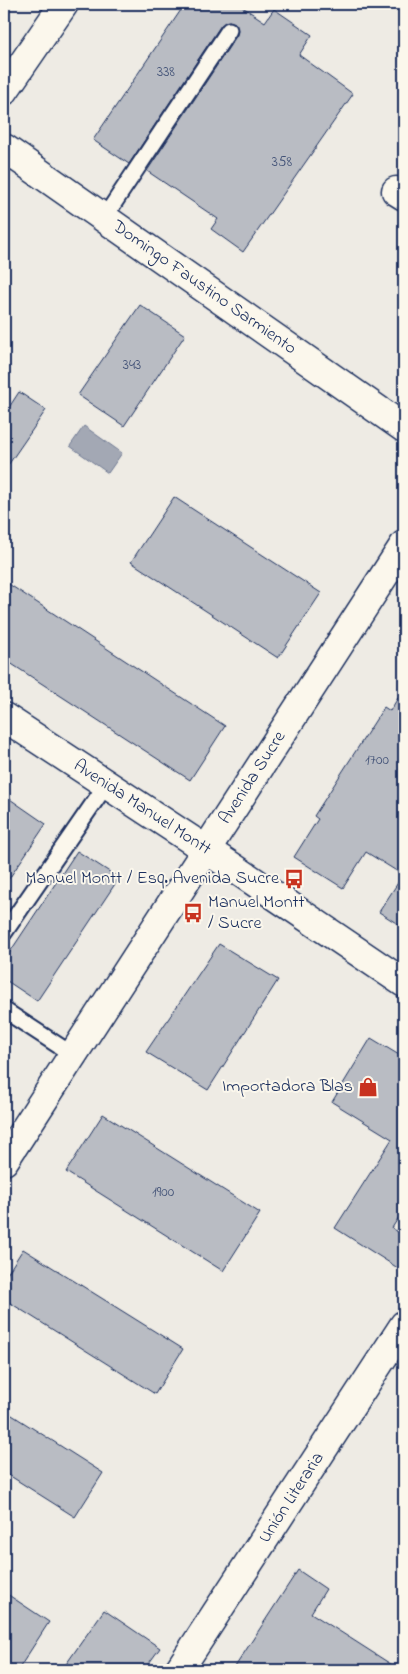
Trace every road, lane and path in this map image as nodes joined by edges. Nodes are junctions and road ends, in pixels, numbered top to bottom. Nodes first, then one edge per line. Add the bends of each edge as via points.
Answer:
1 (64, 4) edge
2 (229, 30) dead end
3 (4, 91) edge
4 (4, 148) edge
5 (104, 218) junction
6 (404, 428) edge
7 (404, 545) edge
8 (4, 717) edge
9 (106, 785) junction
10 (206, 850) junction
11 (4, 933) edge
12 (404, 983) edge
13 (4, 1010) edge
14 (73, 1055) junction
15 (4, 1161) edge
16 (404, 1325) edge
17 (179, 1670) edge

1 - 3 street
2 - 5 lane
4 - 5 street, Domingo Faustino Sarmiento
5 - 6 street, Domingo Faustino Sarmiento
7 - 10 street, Avenida Sucre
8 - 9 street, Avenida Manuel Montt
9 - 10 street, Avenida Manuel Montt
9 - 11 lane
10 - 12 street, Avenida Manuel Montt
10 - 14 street, Avenida Sucre
13 - 14 lane
14 - 15 street, Avenida Sucre
16 - 17 street, Unión Literaria

